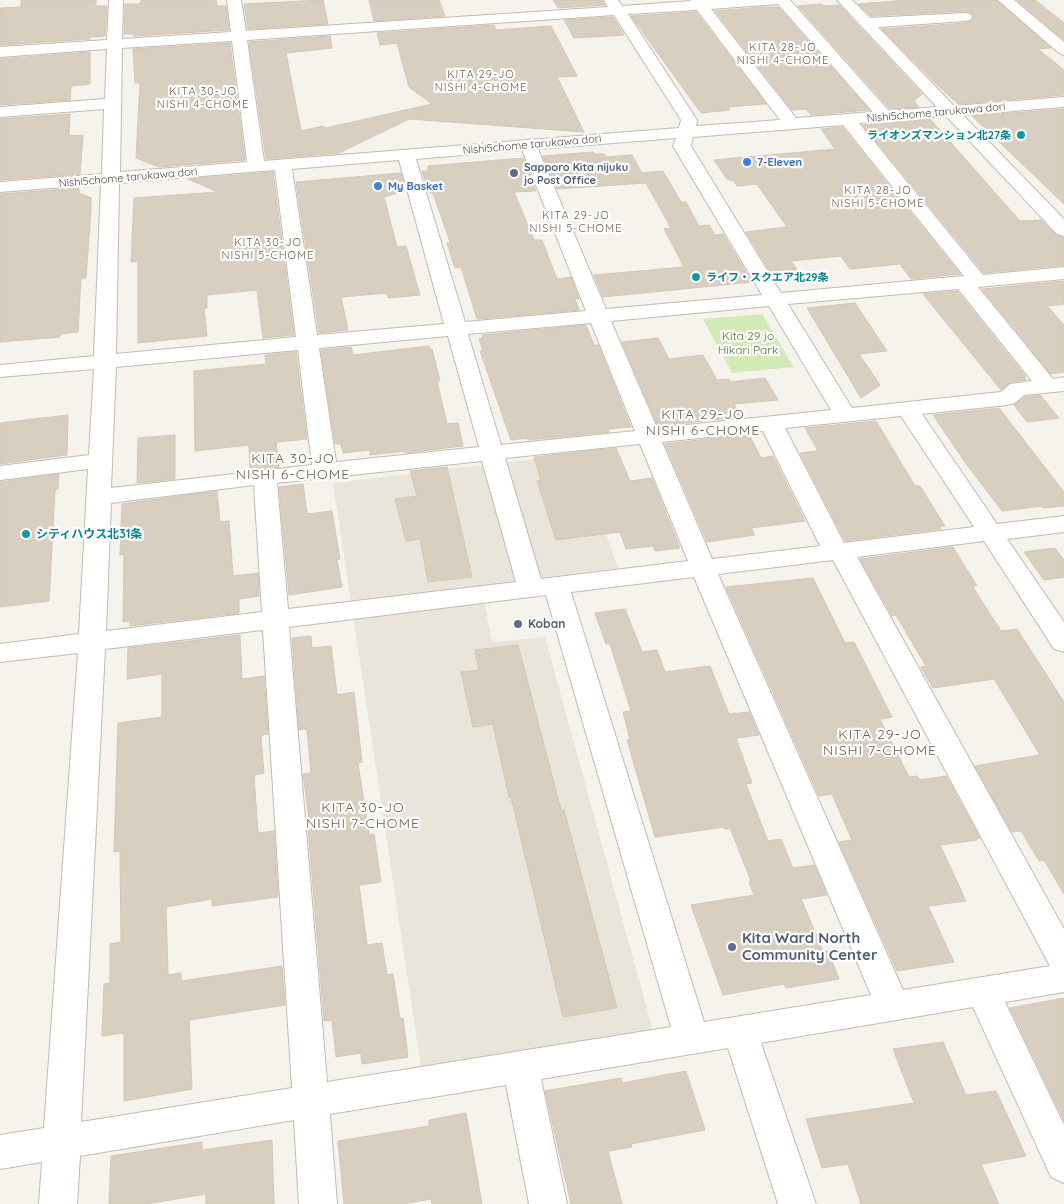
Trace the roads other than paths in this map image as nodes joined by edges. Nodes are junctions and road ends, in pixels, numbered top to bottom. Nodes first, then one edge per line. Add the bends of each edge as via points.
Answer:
1 (116, 0) edge
2 (234, 0) edge
3 (771, 0) edge
4 (777, 0) edge
5 (782, 0) edge
6 (844, 0) edge
7 (1005, 0) edge
8 (699, 2) edge
9 (614, 5) edge
10 (965, 17) dead end
11 (867, 23) junction
12 (239, 36) junction
13 (115, 44) junction
14 (1064, 50) edge
15 (0, 52) edge
16 (1064, 102) edge
17 (113, 103) junction
18 (950, 111) junction
19 (0, 112) edge
20 (885, 116) junction
21 (847, 120) junction
22 (792, 124) junction
23 (685, 132) junction
24 (528, 145) junction
25 (406, 154) junction
26 (283, 164) junction
27 (256, 166) junction
28 (111, 178) junction
29 (0, 187) edge
30 (1064, 230) edge
31 (1064, 273) edge
32 (971, 282) junction
33 (774, 298) junction
34 (598, 314) junction
35 (455, 328) junction
36 (306, 341) junction
37 (105, 361) junction
38 (0, 371) edge
39 (1056, 384) edge
40 (908, 409) junction
41 (846, 416) junction
42 (772, 424) junction
43 (648, 437) junction
44 (491, 454) junction
45 (100, 461) junction
46 (325, 471) junction
47 (0, 473) edge
48 (265, 477) junction
49 (98, 497) junction
50 (1064, 524) edge
51 (990, 533) junction
52 (838, 552) junction
53 (702, 568) junction
54 (543, 588) junction
55 (275, 621) junction
56 (92, 643) junction
57 (1064, 643) edge
58 (0, 653) edge
59 (1064, 960) edge
60 (1064, 978) edge
61 (983, 991) junction
62 (893, 1006) junction
63 (740, 1032) junction
64 (692, 1040) junction
65 (521, 1068) junction
66 (310, 1102) junction
67 (61, 1143) junction
68 (0, 1152) edge
69 (1064, 1165) edge
70 (58, 1204) edge
71 (318, 1204) edge
72 (548, 1204) edge
73 (797, 1204) edge

1 - 13 street
2 - 12 street
3 - 4 street
3 - 8 street
5 - 20 street
6 - 11 street
7 - 14 street
8 - 9 street
8 - 22 street
9 - 12 street
9 - 23 street via 689,120
10 - 11 street
11 - 18 street
12 - 13 street
12 - 27 street
13 - 15 street
13 - 17 street
16 - 18 street, Nishi5chome tarukawa dori
17 - 19 street
17 - 28 street
18 - 20 street, Nishi5chome tarukawa dori
18 - 30 street
20 - 21 street, Nishi5chome tarukawa dori
21 - 22 street, Nishi5chome tarukawa dori
21 - 32 street
22 - 23 street, Nishi5chome tarukawa dori
23 - 24 street, Nishi5chome tarukawa dori
23 - 33 street via 682,146
24 - 25 street, Nishi5chome tarukawa dori
24 - 34 street
25 - 26 street, Nishi5chome tarukawa dori
25 - 35 street
26 - 27 street, Nishi5chome tarukawa dori
26 - 36 street
27 - 28 street, Nishi5chome tarukawa dori
28 - 29 street, Nishi5chome tarukawa dori
28 - 37 street
31 - 32 street
32 - 33 street
32 - 39 street
33 - 34 street
33 - 41 street
34 - 35 street
34 - 43 street
35 - 36 street
35 - 44 street
36 - 37 street
36 - 46 street
37 - 38 street
37 - 45 street
39 - 40 street via 1018,389 1007,398
40 - 41 street
40 - 51 street
41 - 42 street
42 - 43 street
42 - 52 street
43 - 44 street
43 - 53 street
44 - 46 street
44 - 54 street
45 - 47 street
45 - 49 street
46 - 48 street
48 - 49 street
48 - 55 street
49 - 56 street
50 - 51 street
51 - 52 street
51 - 57 street
52 - 53 street
52 - 59 street
53 - 54 street
53 - 62 street
54 - 55 street
54 - 64 street
55 - 56 street
55 - 66 street
56 - 58 street
56 - 67 street
60 - 61 street
61 - 62 street
61 - 69 street
62 - 63 street
63 - 64 street
63 - 73 street
64 - 65 street
65 - 66 street
65 - 72 street
66 - 67 street
66 - 71 street
67 - 68 street
67 - 70 street

